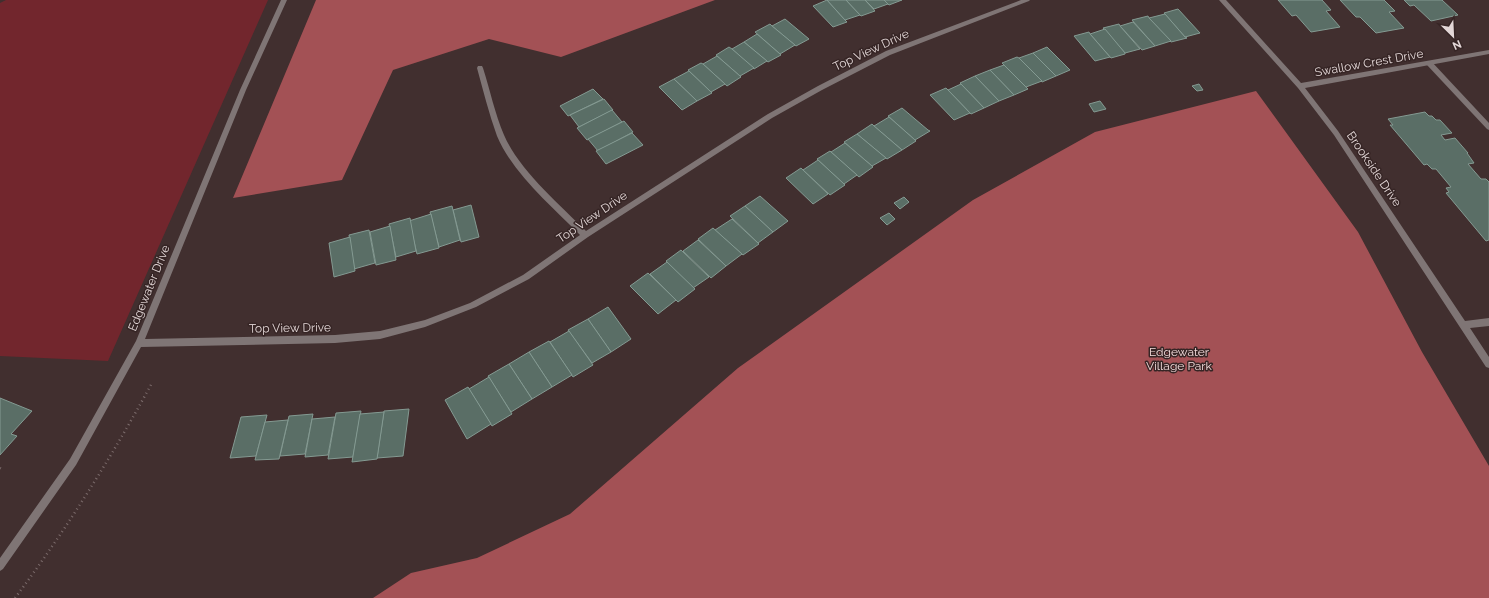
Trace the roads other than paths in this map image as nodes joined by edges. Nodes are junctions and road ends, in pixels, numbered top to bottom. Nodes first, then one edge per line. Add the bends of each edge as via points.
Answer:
1 (284, 0) edge
2 (1027, 0) edge
3 (1222, 0) edge
4 (1489, 52) edge
5 (1429, 63) junction
6 (480, 68) dead end
7 (1300, 86) junction
8 (1489, 127) edge
9 (586, 235) junction
10 (1489, 322) edge
11 (1464, 325) junction
12 (139, 344) junction
13 (1489, 364) edge
14 (0, 566) edge

1 - 12 street, Edgewater Drive via 243,90
2 - 9 street, Top View Drive via 888,53 820,88 770,116
3 - 7 street, Brookside Drive
4 - 5 street, Swallow Crest Drive
5 - 7 street, Swallow Crest Drive
5 - 8 street
6 - 9 street via 501,136 515,161
7 - 11 street, Brookside Drive via 1336,133
9 - 12 street, Top View Drive via 526,277 473,305 425,324 388,333 334,339
10 - 11 street
11 - 13 street, Brookside Drive
12 - 14 street, Edgewater Drive via 73,462

